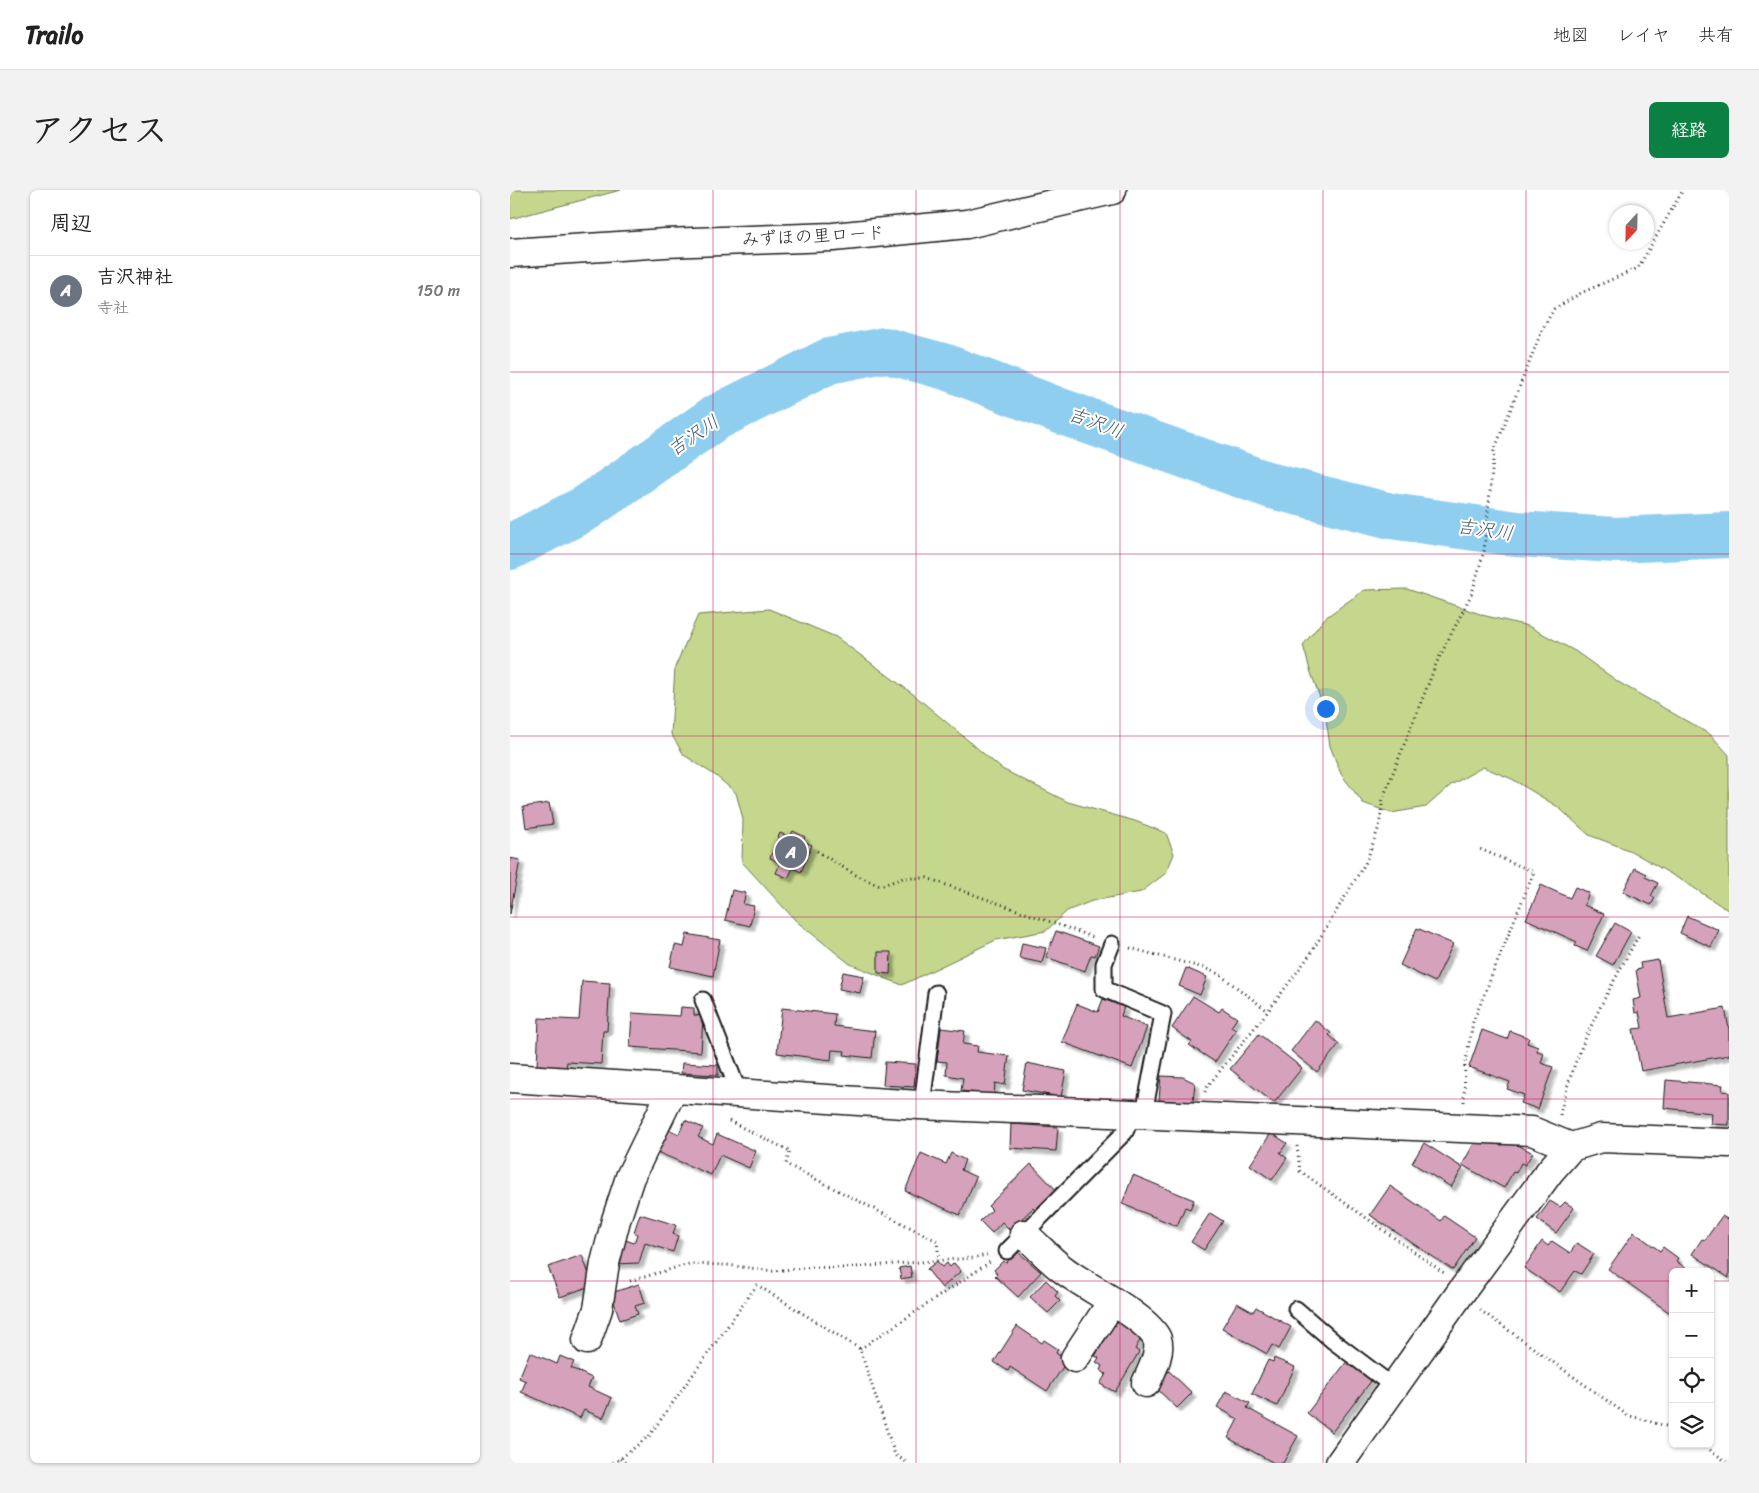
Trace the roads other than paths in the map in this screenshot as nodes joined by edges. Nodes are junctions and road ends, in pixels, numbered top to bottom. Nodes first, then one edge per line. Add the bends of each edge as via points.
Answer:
1 (1112, 190) edge
2 (510, 253) edge
3 (1112, 944) road end
4 (936, 993) dead end
5 (703, 1000) dead end
6 (510, 1078) edge
7 (673, 1089) junction
8 (739, 1093) junction
9 (922, 1105) junction
10 (1139, 1113) junction
11 (1729, 1143) edge
12 (1563, 1144) junction
13 (1016, 1242) joint
14 (1112, 1302) junction
15 (1296, 1308) dead end
16 (587, 1340) dead end
17 (1075, 1358) dead end
18 (1146, 1384) dead end
19 (1394, 1387) junction
20 (1340, 1463) edge

1 - 2 street, みずほの里ロード via 967,224 833,237
3 - 10 lane via 1104,964 1104,989 1163,1014
4 - 9 lane
5 - 8 lane
6 - 7 street
7 - 8 street
7 - 16 street via 630,1177 605,1263 598,1309
8 - 9 street
9 - 10 street
10 - 12 street via 1532,1131
10 - 13 lane via 1125,1132
11 - 12 street via 1602,1138
12 - 19 street via 1550,1171
13 - 14 street
14 - 17 street
14 - 18 street via 1151,1330 1158,1341 1157,1354
15 - 19 lane
19 - 20 street

